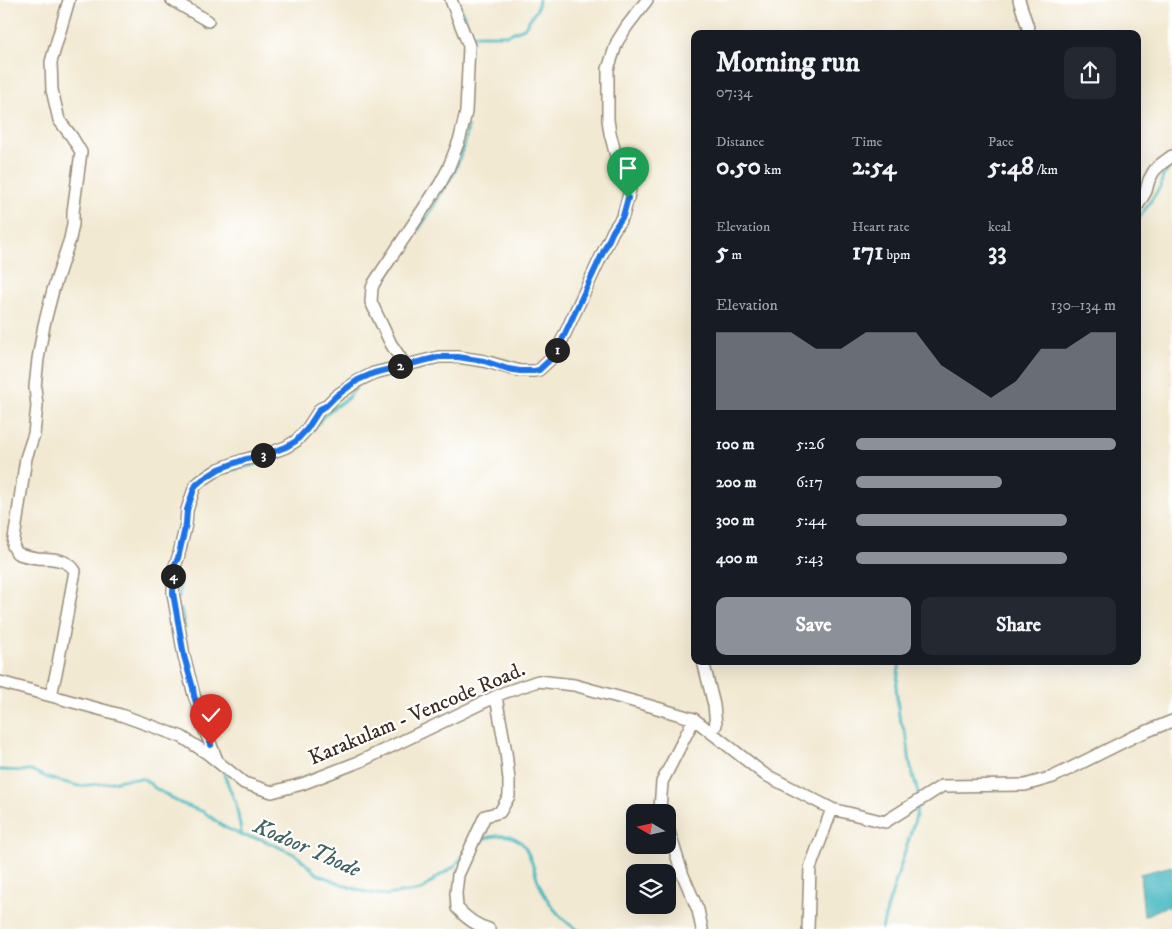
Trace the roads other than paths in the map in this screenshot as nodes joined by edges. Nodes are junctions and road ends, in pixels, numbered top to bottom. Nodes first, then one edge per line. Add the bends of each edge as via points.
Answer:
1 (69, 0) edge
2 (172, 0) edge
3 (451, 0) edge
4 (647, 0) edge
5 (1019, 0) edge
6 (208, 21) dead end
7 (1029, 30) edge
8 (1172, 156) edge
9 (1141, 200) edge
10 (405, 365) junction
11 (704, 665) edge
12 (0, 682) edge
13 (51, 696) junction
14 (496, 697) junction
15 (694, 719) junction
16 (1172, 722) edge
17 (711, 732) junction
18 (222, 765) junction
19 (660, 804) edge
20 (832, 809) junction
21 (676, 854) edge
22 (489, 929) edge
23 (702, 929) edge
24 (808, 929) edge

1 - 13 street via 51,62 52,90 59,120 81,152 70,239 53,290 38,359 35,387 38,406 26,458 13,546 17,553 57,560 71,565 75,571
2 - 6 street
3 - 10 street via 469,46 466,112 460,138 440,184 372,288 372,302 379,319
4 - 10 street via 617,42 608,69 608,120 617,160 630,190 627,203 555,355 534,371 508,369 458,357 439,357
5 - 7 street
8 - 9 street via 1154,171
10 - 18 street via 362,378 320,409 296,441 219,469 194,489 180,553 174,566 173,593 194,696
11 - 17 street via 714,705 716,725
12 - 13 street, Karakulam - Vencode Road.
13 - 18 street, Karakulam - Vencode Road. via 121,715 182,737
14 - 15 street, Karakulam - Vencode Road. via 538,681 574,685
14 - 18 street, Karakulam - Vencode Road. via 361,761 272,792 244,783
14 - 22 street via 506,752 508,796 500,812 485,816 458,875 456,893 457,908 474,923
15 - 17 street, Karakulam - Vencode Road.
15 - 19 street via 662,782
16 - 20 street, Karakulam - Vencode Road. via 1053,777 1025,785 942,786 885,822
17 - 20 street, Karakulam - Vencode Road. via 764,774
20 - 24 street via 810,868
21 - 23 street

